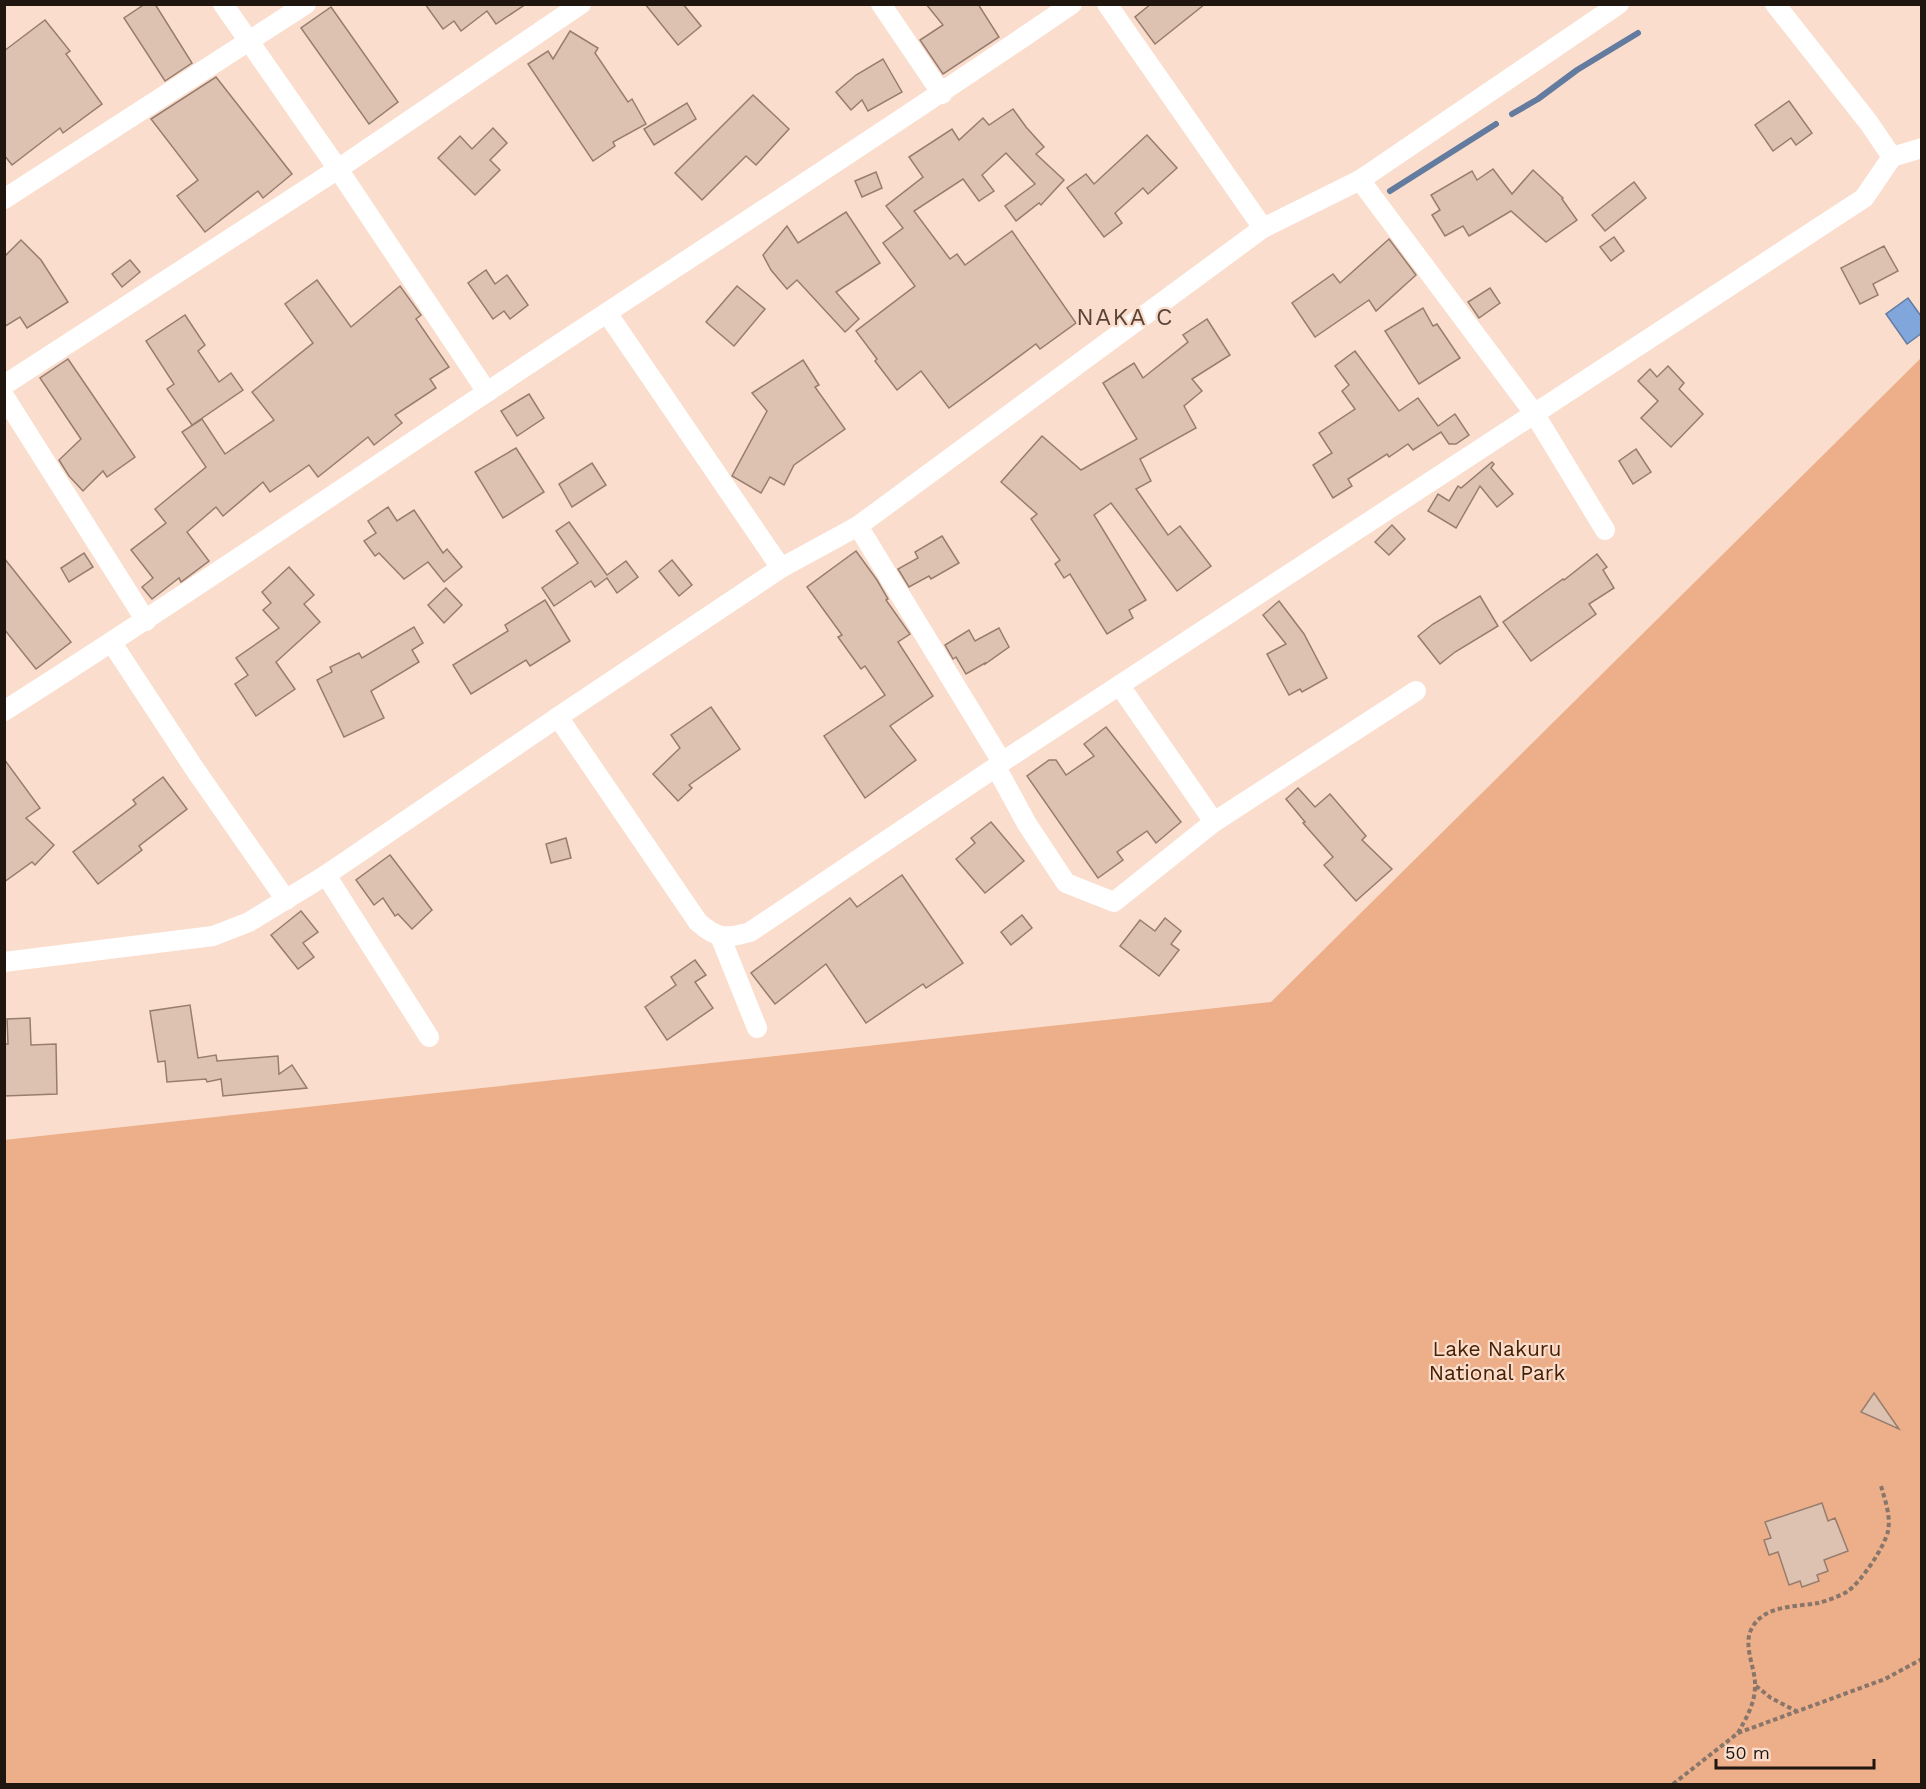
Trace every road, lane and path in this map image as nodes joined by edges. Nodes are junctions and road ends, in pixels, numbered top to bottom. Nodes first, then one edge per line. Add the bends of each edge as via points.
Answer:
1 (223, 4) edge
2 (306, 4) edge
3 (581, 4) edge
4 (881, 4) edge
5 (1072, 4) edge
6 (1107, 4) edge
7 (1618, 4) edge
8 (1774, 4) edge
9 (248, 43) junction
10 (942, 94) junction
11 (1922, 148) edge
12 (1892, 157) junction
13 (338, 169) junction
14 (1360, 180) junction
15 (4, 199) edge
16 (1263, 228) junction
17 (607, 313) junction
18 (4, 385) edge
19 (487, 392) junction
20 (4, 396) edge
21 (1534, 413) junction
22 (858, 526) junction
23 (1605, 530) dead end
24 (781, 568) junction
25 (146, 621) junction
26 (112, 643) junction
27 (1120, 686) junction
28 (1416, 691) dead end
29 (4, 711) edge
30 (558, 717) junction
31 (999, 765) junction
32 (1214, 822) junction
33 (326, 875) junction
34 (286, 900) junction
35 (720, 936) junction
36 (4, 962) edge
37 (757, 1028) dead end
38 (429, 1037) dead end
39 (1881, 1486) dead end
40 (1922, 1659) edge
41 (1756, 1685) junction
42 (1797, 1711) junction
43 (1738, 1733) junction
44 (1673, 1785) edge

1 - 9 street
2 - 9 street
3 - 13 street
4 - 10 street
5 - 10 street
6 - 16 street
7 - 14 street
8 - 12 street
9 - 13 street
9 - 15 street
10 - 17 street
11 - 12 street
12 - 21 street via 1864,198
13 - 18 street
13 - 19 street
14 - 16 street
14 - 21 street
16 - 22 street
17 - 19 street
17 - 24 street
19 - 25 street
20 - 25 street
21 - 23 street
21 - 27 street
22 - 24 street
22 - 31 street
24 - 30 street
25 - 26 street
26 - 29 street
26 - 34 street
27 - 31 street
27 - 32 street
28 - 32 street
30 - 33 street
30 - 35 street via 698,922
31 - 32 street via 1027,824 1066,883 1114,902
31 - 35 street via 750,932
33 - 34 street
33 - 38 street
34 - 36 street via 249,922 213,936
35 - 37 street
39 - 41 path via 1888,1531 1877,1557 1848,1591 1763,1615 1751,1629 1748,1652
40 - 42 path via 1885,1679
41 - 42 path
41 - 43 path via 1753,1705
42 - 43 path
43 - 44 path

